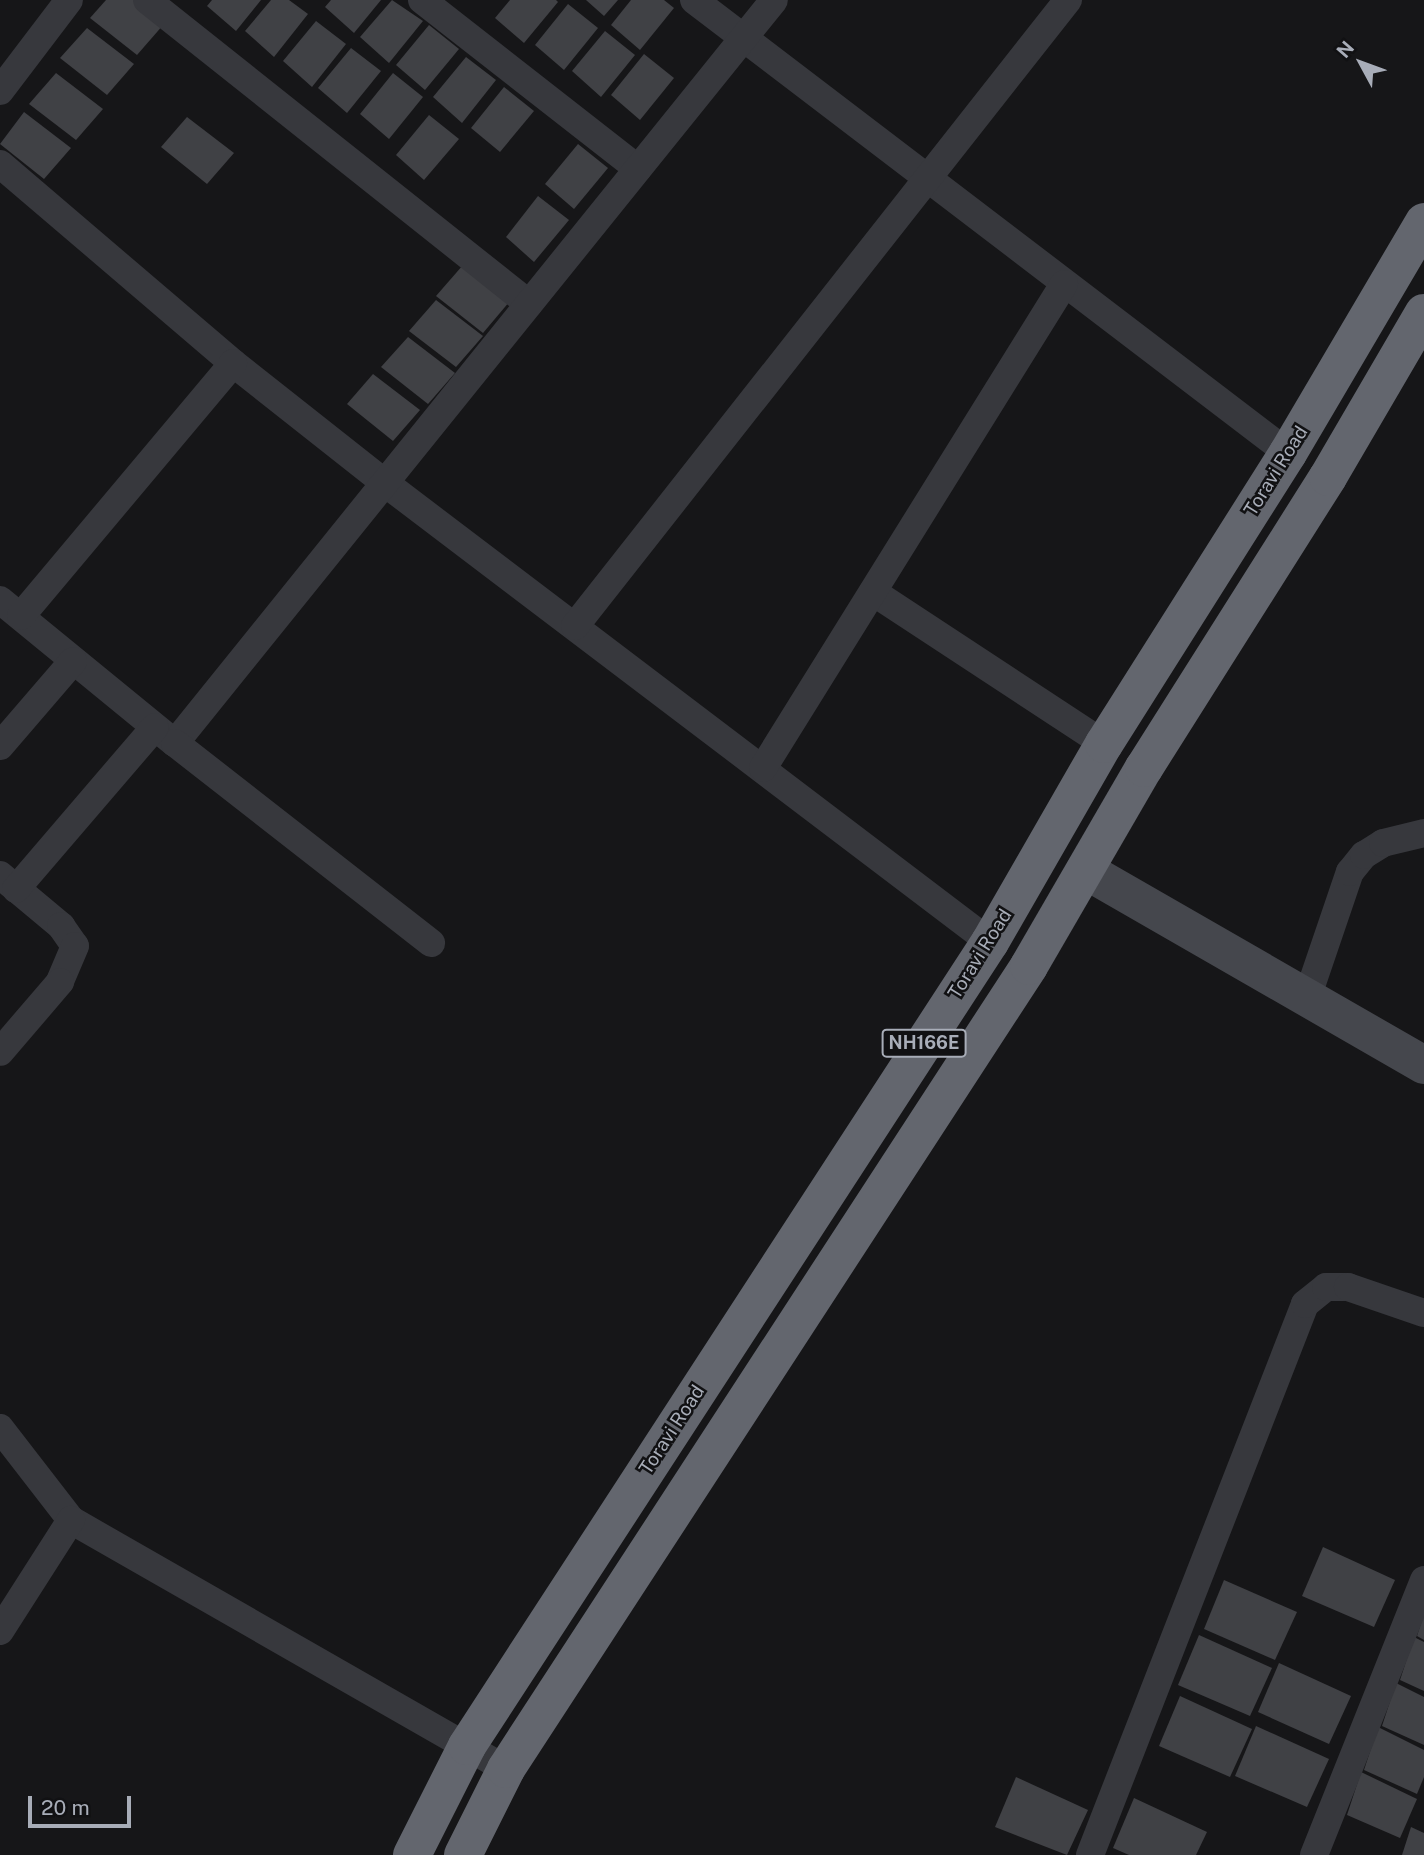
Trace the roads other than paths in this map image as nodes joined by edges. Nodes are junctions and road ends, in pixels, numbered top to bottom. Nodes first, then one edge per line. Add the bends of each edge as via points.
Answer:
1 (69, 0) edge
2 (147, 0) edge
3 (422, 0) edge
4 (694, 0) edge
5 (774, 0) edge
6 (1068, 0) edge
7 (743, 38) junction
8 (0, 91) edge
9 (0, 164) edge
10 (638, 169) junction
11 (927, 179) junction
12 (1424, 222) edge
13 (1064, 284) junction
14 (529, 304) junction
15 (1424, 313) edge
16 (233, 363) junction
17 (1288, 453) junction
18 (385, 483) junction
19 (873, 592) junction
20 (10, 608) edge
21 (575, 626) junction
22 (74, 661) junction
23 (165, 735) junction
24 (1104, 744) junction
25 (0, 746) edge
26 (763, 768) junction
27 (1424, 833) edge
28 (1085, 870) junction
29 (8, 882) edge
30 (990, 942) junction
31 (431, 943) dead end
32 (1307, 998) junction
33 (0, 1052) edge
34 (1424, 1065) edge
35 (1424, 1313) edge
36 (0, 1429) edge
37 (71, 1520) junction
38 (1424, 1580) edge
39 (0, 1631) edge
40 (467, 1746) junction
41 (506, 1769) junction
42 (412, 1855) edge
43 (463, 1855) edge
44 (1090, 1855) edge
45 (1314, 1855) edge

1 - 8 street
2 - 14 street
3 - 10 street
4 - 7 street
5 - 7 street
6 - 11 street
7 - 10 street
7 - 11 street
9 - 16 street
10 - 14 street
11 - 13 street
11 - 21 street
12 - 17 highway, Toravi Road / NH166E
13 - 17 street
13 - 19 street
14 - 18 street
15 - 28 highway, NH166E
16 - 18 street
16 - 20 street
17 - 24 highway, Toravi Road / NH166E
18 - 21 street
18 - 23 street
19 - 24 street
19 - 26 street
20 - 22 street
21 - 26 street
22 - 23 street
22 - 25 street
23 - 29 street
23 - 31 street
24 - 30 highway, Toravi Road / NH166E
26 - 30 street
27 - 32 street via 1383,844 1364,855 1350,873
28 - 32 street
28 - 41 highway, NH166E via 1030,966
29 - 33 street via 61,926 75,946 60,982
30 - 40 highway, Toravi Road / NH166E
32 - 34 street
35 - 44 street via 1348,1287 1326,1287 1305,1304
36 - 37 street
37 - 39 street
37 - 40 street
38 - 45 street
40 - 41 street
40 - 42 highway, Toravi Road / NH166E
41 - 43 highway, NH166E

